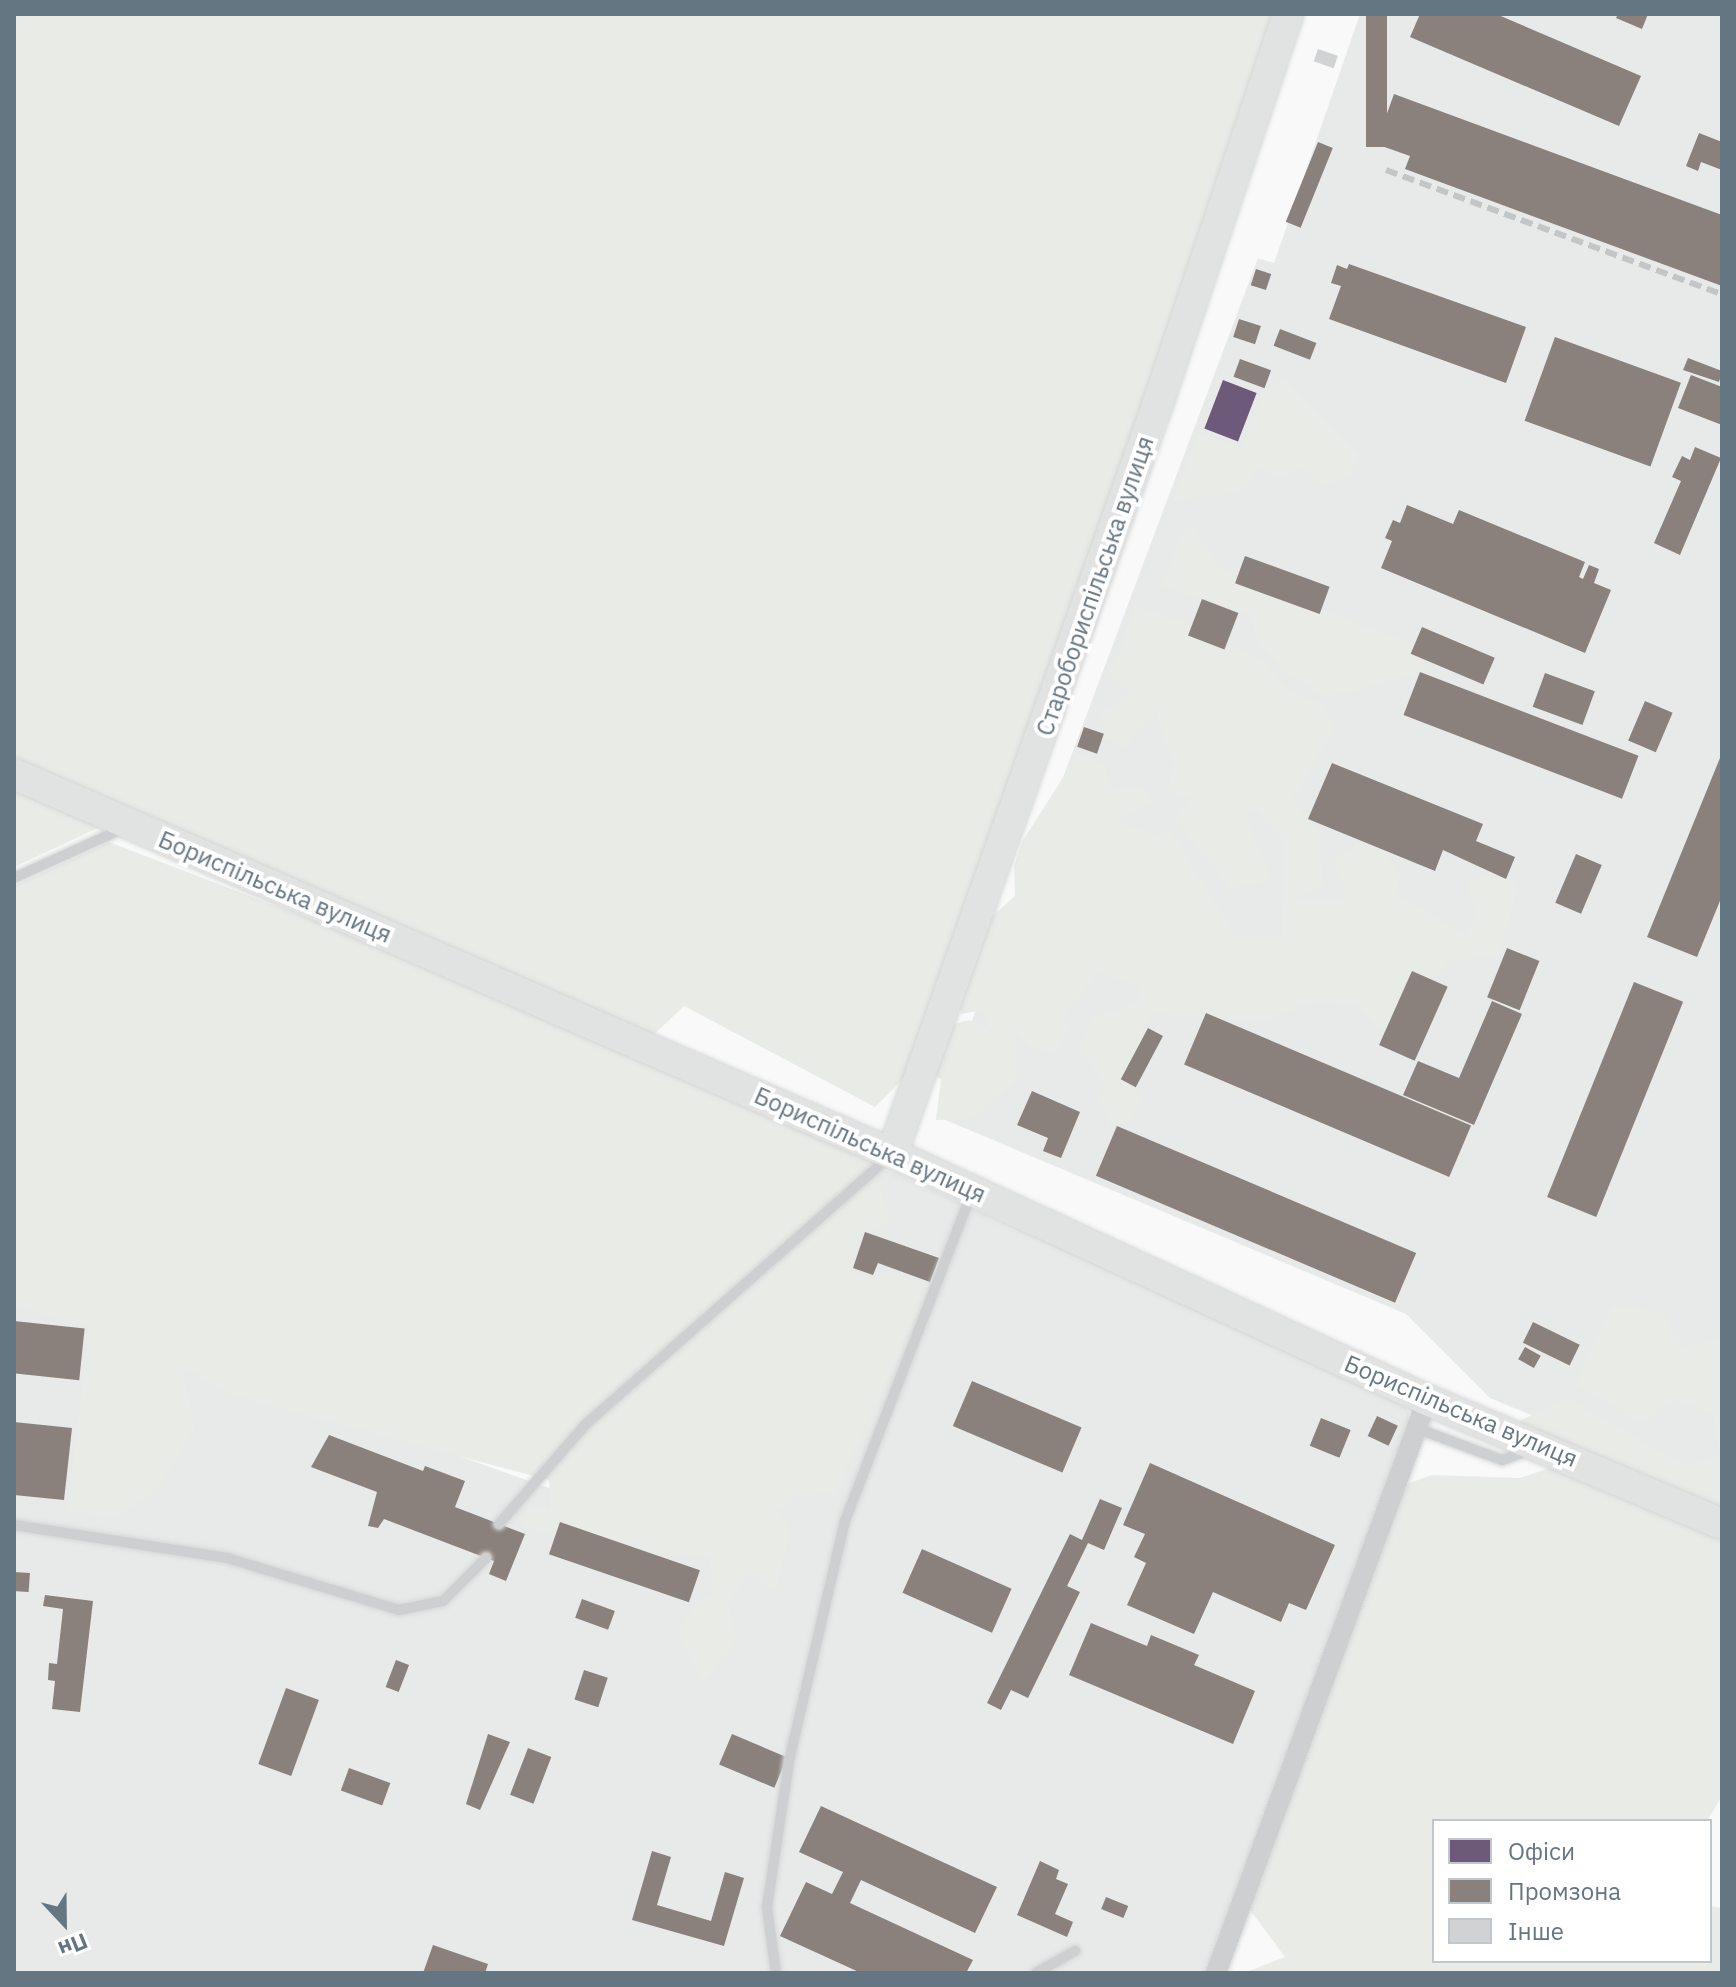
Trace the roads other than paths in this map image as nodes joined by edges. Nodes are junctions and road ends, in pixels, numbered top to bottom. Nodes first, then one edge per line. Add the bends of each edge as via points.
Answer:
1 (1288, 14) edge
2 (14, 774) edge
3 (131, 825) junction
4 (14, 878) edge
5 (892, 1154) junction
6 (972, 1190) junction
7 (1427, 1400) junction
8 (1416, 1428) junction
9 (1542, 1445) junction
10 (499, 1524) dead end
11 (1722, 1524) edge
12 (14, 1525) edge
13 (486, 1558) dead end
14 (1075, 1951) dead end
15 (776, 1973) edge
16 (1036, 1973) edge
17 (1216, 1973) edge

1 - 5 main road, Старобориспільська вулиця via 1130,484
2 - 3 main road, Бориспільська вулиця
3 - 4 lane
3 - 5 main road, Бориспільська вулиця
5 - 6 main road, Бориспільська вулиця
5 - 10 lane via 585,1425
6 - 7 main road, Бориспільська вулиця
6 - 15 lane via 845,1521 789,1761 767,1907
7 - 8 street
7 - 9 main road, Бориспільська вулиця
8 - 9 lane via 1502,1460
8 - 17 street
9 - 11 main road, Бориспільська вулиця
12 - 13 lane via 227,1558 399,1610 443,1601
14 - 16 lane

